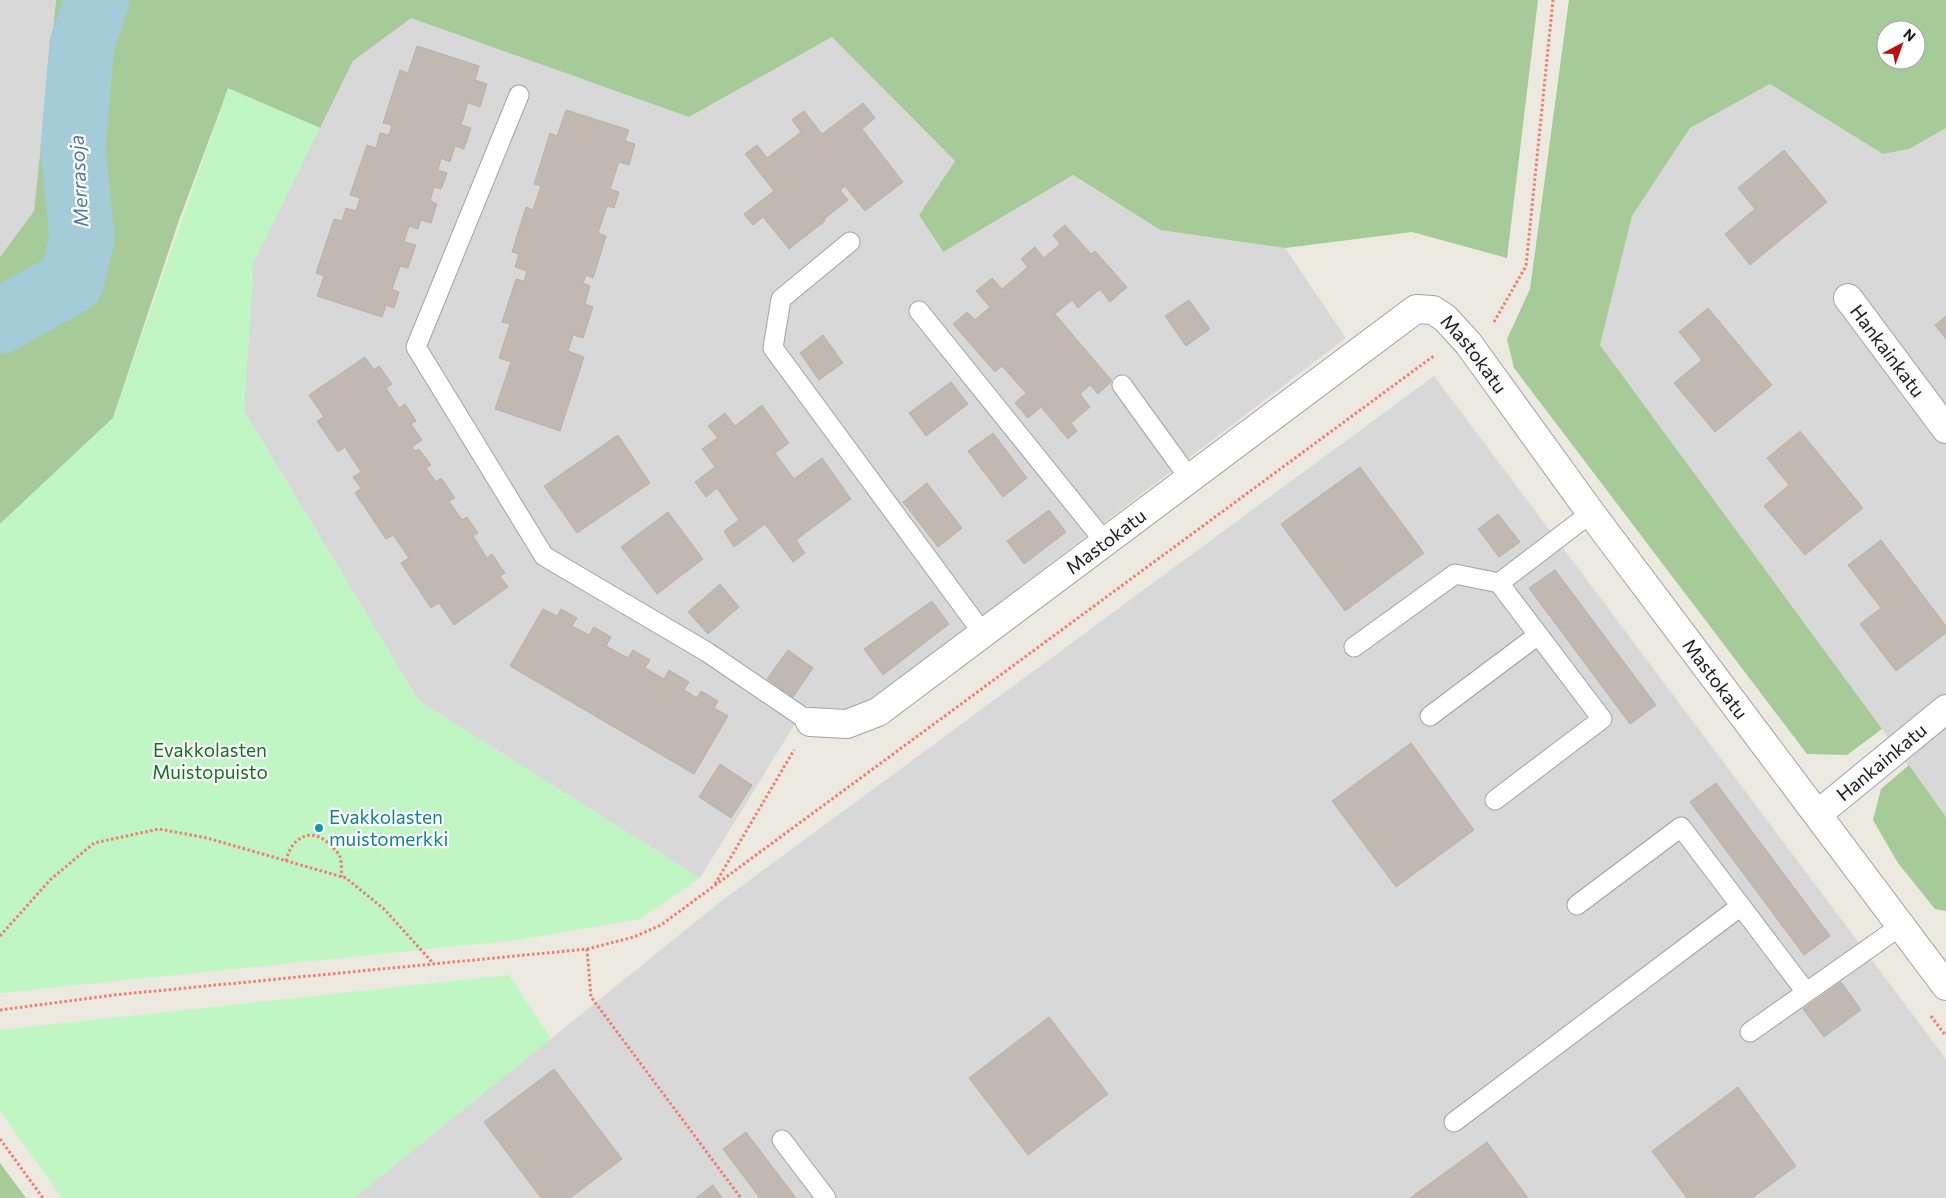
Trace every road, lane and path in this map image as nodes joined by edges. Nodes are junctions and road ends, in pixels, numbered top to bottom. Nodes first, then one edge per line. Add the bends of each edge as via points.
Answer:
1 (519, 95) dead end
2 (850, 242) dead end
3 (1848, 298) dead end
4 (919, 311) dead end
5 (1122, 385) dead end
6 (1946, 429) edge
7 (1190, 479) junction
8 (1592, 513) junction
9 (1105, 542) junction
10 (1499, 583) junction
11 (982, 632) junction
12 (1538, 635) junction
13 (1354, 647) dead end
14 (1946, 709) edge
15 (1430, 716) dead end
16 (810, 722) junction
17 (1495, 800) dead end
18 (1818, 814) junction
19 (286, 862) junction
20 (342, 877) junction
21 (713, 887) dead end
22 (1577, 905) dead end
23 (1741, 906) junction
24 (1902, 925) junction
25 (0, 936) edge
26 (587, 949) dead end
27 (434, 963) dead end
28 (1946, 986) edge
29 (1806, 992) junction
30 (1750, 1032) dead end
31 (1454, 1122) dead end
32 (0, 1139) edge
33 (782, 1140) dead end
34 (43, 1198) edge
35 (741, 1198) edge
36 (826, 1198) edge

1 - 16 lane via 416,347 544,556 707,652
2 - 11 lane via 781,299 773,348
3 - 6 street, Hankainkatu
4 - 9 lane
5 - 7 lane
7 - 8 street, Mastokatu via 1416,309 1433,310 1468,342
7 - 9 street, Mastokatu
8 - 10 lane
8 - 18 street, Mastokatu
9 - 11 street, Mastokatu
10 - 12 lane
10 - 13 lane via 1455,574
11 - 16 street, Mastokatu via 878,712 846,724
12 - 15 lane
12 - 17 lane via 1602,719
14 - 18 street, Hankainkatu
16 - 21 path
18 - 24 street, Mastokatu
19 - 20 path
19 - 20 path via 288,849 303,836 311,835 330,844 340,856
19 - 25 path via 206,838 159,829 94,843 50,880
20 - 27 path via 384,909
22 - 23 lane via 1681,827
23 - 29 lane
23 - 31 lane
24 - 28 street, Mastokatu
24 - 29 lane
26 - 35 path via 592,997
29 - 30 lane
32 - 34 path
33 - 36 lane

